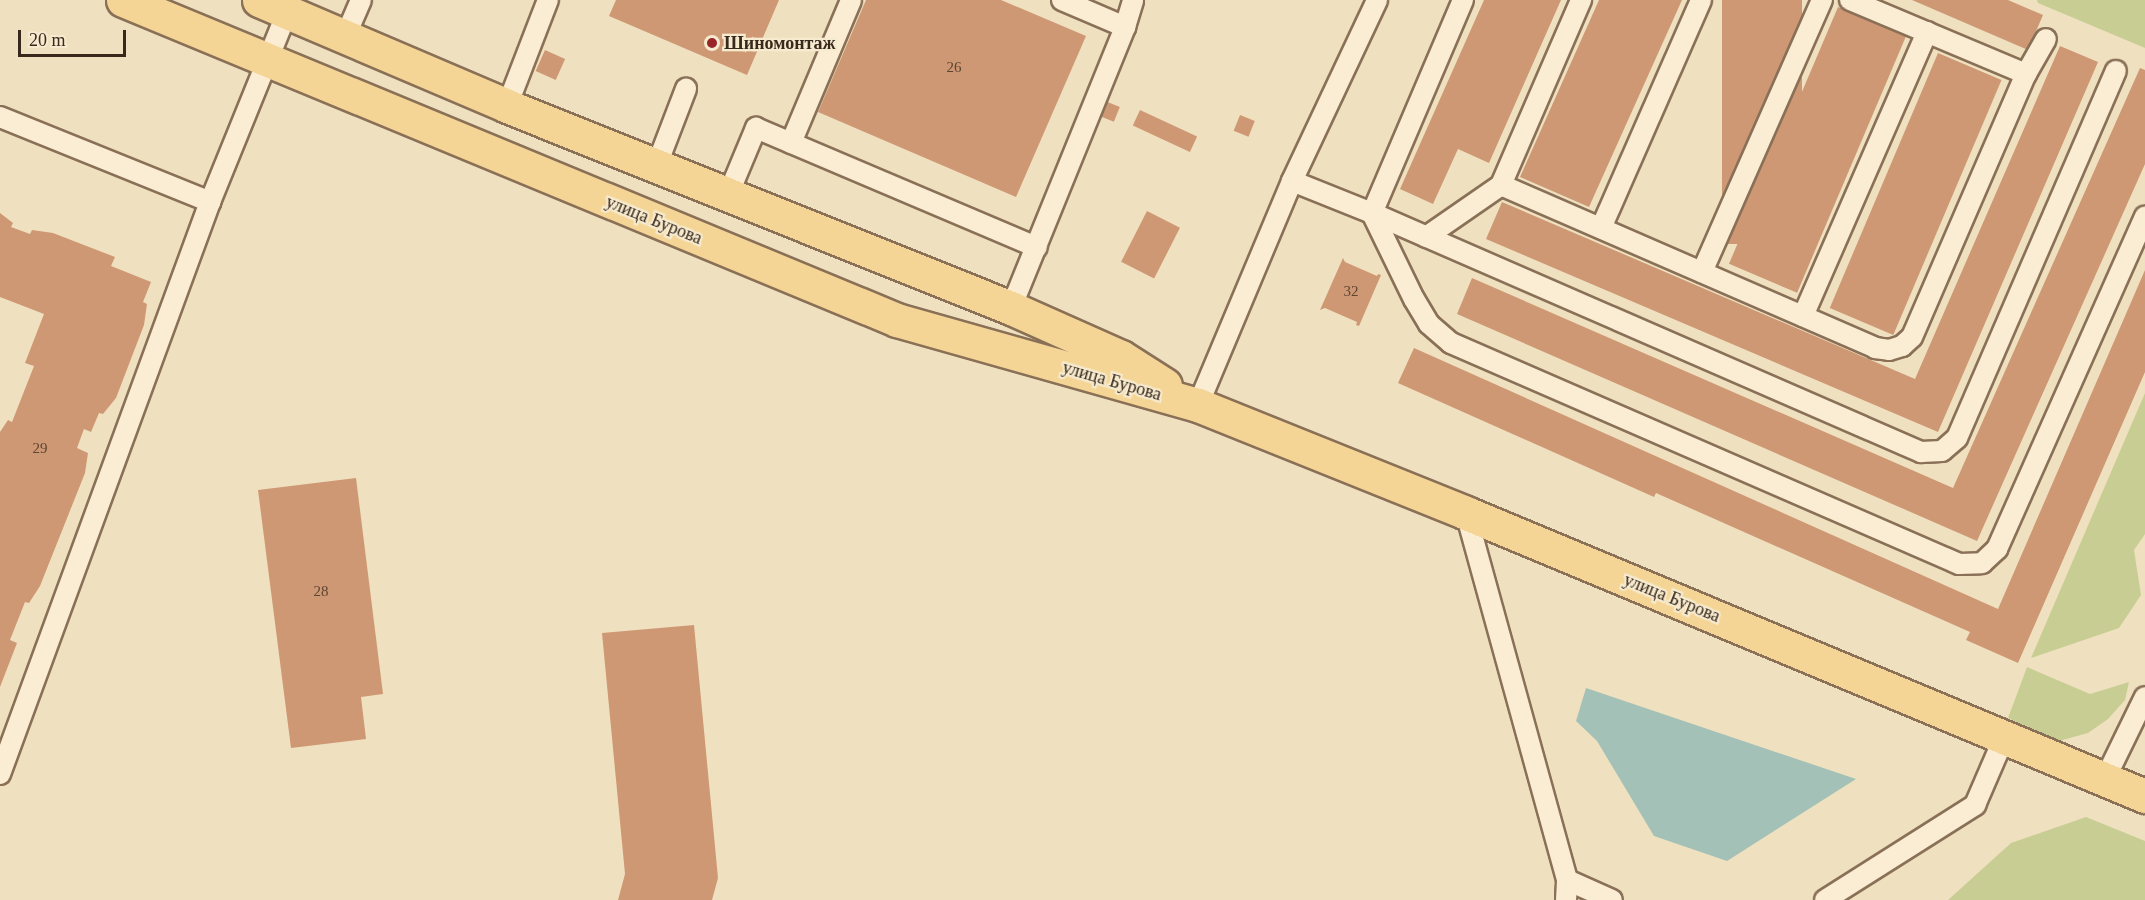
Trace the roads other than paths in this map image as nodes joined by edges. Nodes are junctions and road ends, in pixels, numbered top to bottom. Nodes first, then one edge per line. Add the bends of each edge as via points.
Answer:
1 (123, 0) edge
2 (361, 0) edge
3 (548, 0) edge
4 (851, 0) edge
5 (1062, 0) edge
6 (1133, 0) edge
7 (1377, 0) edge
8 (1463, 0) edge
9 (1581, 0) edge
10 (1701, 0) edge
11 (1821, 0) edge
12 (1850, 0) edge
13 (273, 6) edge
14 (1125, 27) junction
15 (1927, 32) junction
16 (345, 38) junction
17 (2046, 39) dead end
18 (266, 60) junction
19 (2116, 71) dead end
20 (2026, 74) junction
21 (686, 89) dead end
22 (507, 106) junction
23 (0, 117) edge
24 (791, 143) junction
25 (656, 167) junction
26 (1292, 181) junction
27 (1501, 185) junction
28 (728, 195) junction
29 (210, 202) junction
30 (1372, 213) junction
31 (2145, 216) edge
32 (1601, 228) junction
33 (1426, 237) junction
34 (1037, 247) junction
35 (1702, 272) junction
36 (1011, 308) junction
37 (1803, 316) junction
38 (1198, 405) junction
39 (1466, 513) junction
40 (2144, 702) edge
41 (2004, 738) junction
42 (0, 774) edge
43 (2105, 779) junction
44 (2145, 796) edge
45 (1566, 890) edge
46 (1612, 900) edge
47 (1825, 900) edge

1 - 18 main road, улица Бурова
2 - 16 lane
3 - 22 lane
4 - 24 lane
5 - 14 lane
6 - 14 lane
7 - 26 lane
8 - 30 lane
9 - 27 lane
10 - 32 lane
11 - 35 lane
12 - 15 lane
13 - 16 main road, улица Бурова
13 - 18 lane
14 - 34 lane
15 - 20 lane
15 - 37 lane
16 - 22 main road, улица Бурова
17 - 20 lane
18 - 29 lane
18 - 38 main road, улица Бурова via 897,320
19 - 33 lane via 1957,438 1942,451 1921,452
20 - 37 lane via 1912,337 1889,350 1875,348
21 - 25 lane
22 - 25 main road, улица Бурова
23 - 29 lane
24 - 28 lane via 756,128
24 - 34 lane
25 - 28 main road, улица Бурова
26 - 30 lane
26 - 38 lane
27 - 32 lane
27 - 33 lane
28 - 36 main road, улица Бурова
29 - 42 lane
30 - 31 lane via 1429,324 1451,343 1959,564 1982,563 1997,549
30 - 33 lane
32 - 35 lane
34 - 36 lane
35 - 37 lane
36 - 38 main road, улица Бурова via 1121,357
38 - 39 main road, улица Бурова
39 - 41 main road, улица Бурова
39 - 45 lane
40 - 43 lane
41 - 43 main road, улица Бурова
41 - 47 lane via 1975,805
43 - 44 main road, улица Бурова
45 - 46 lane

